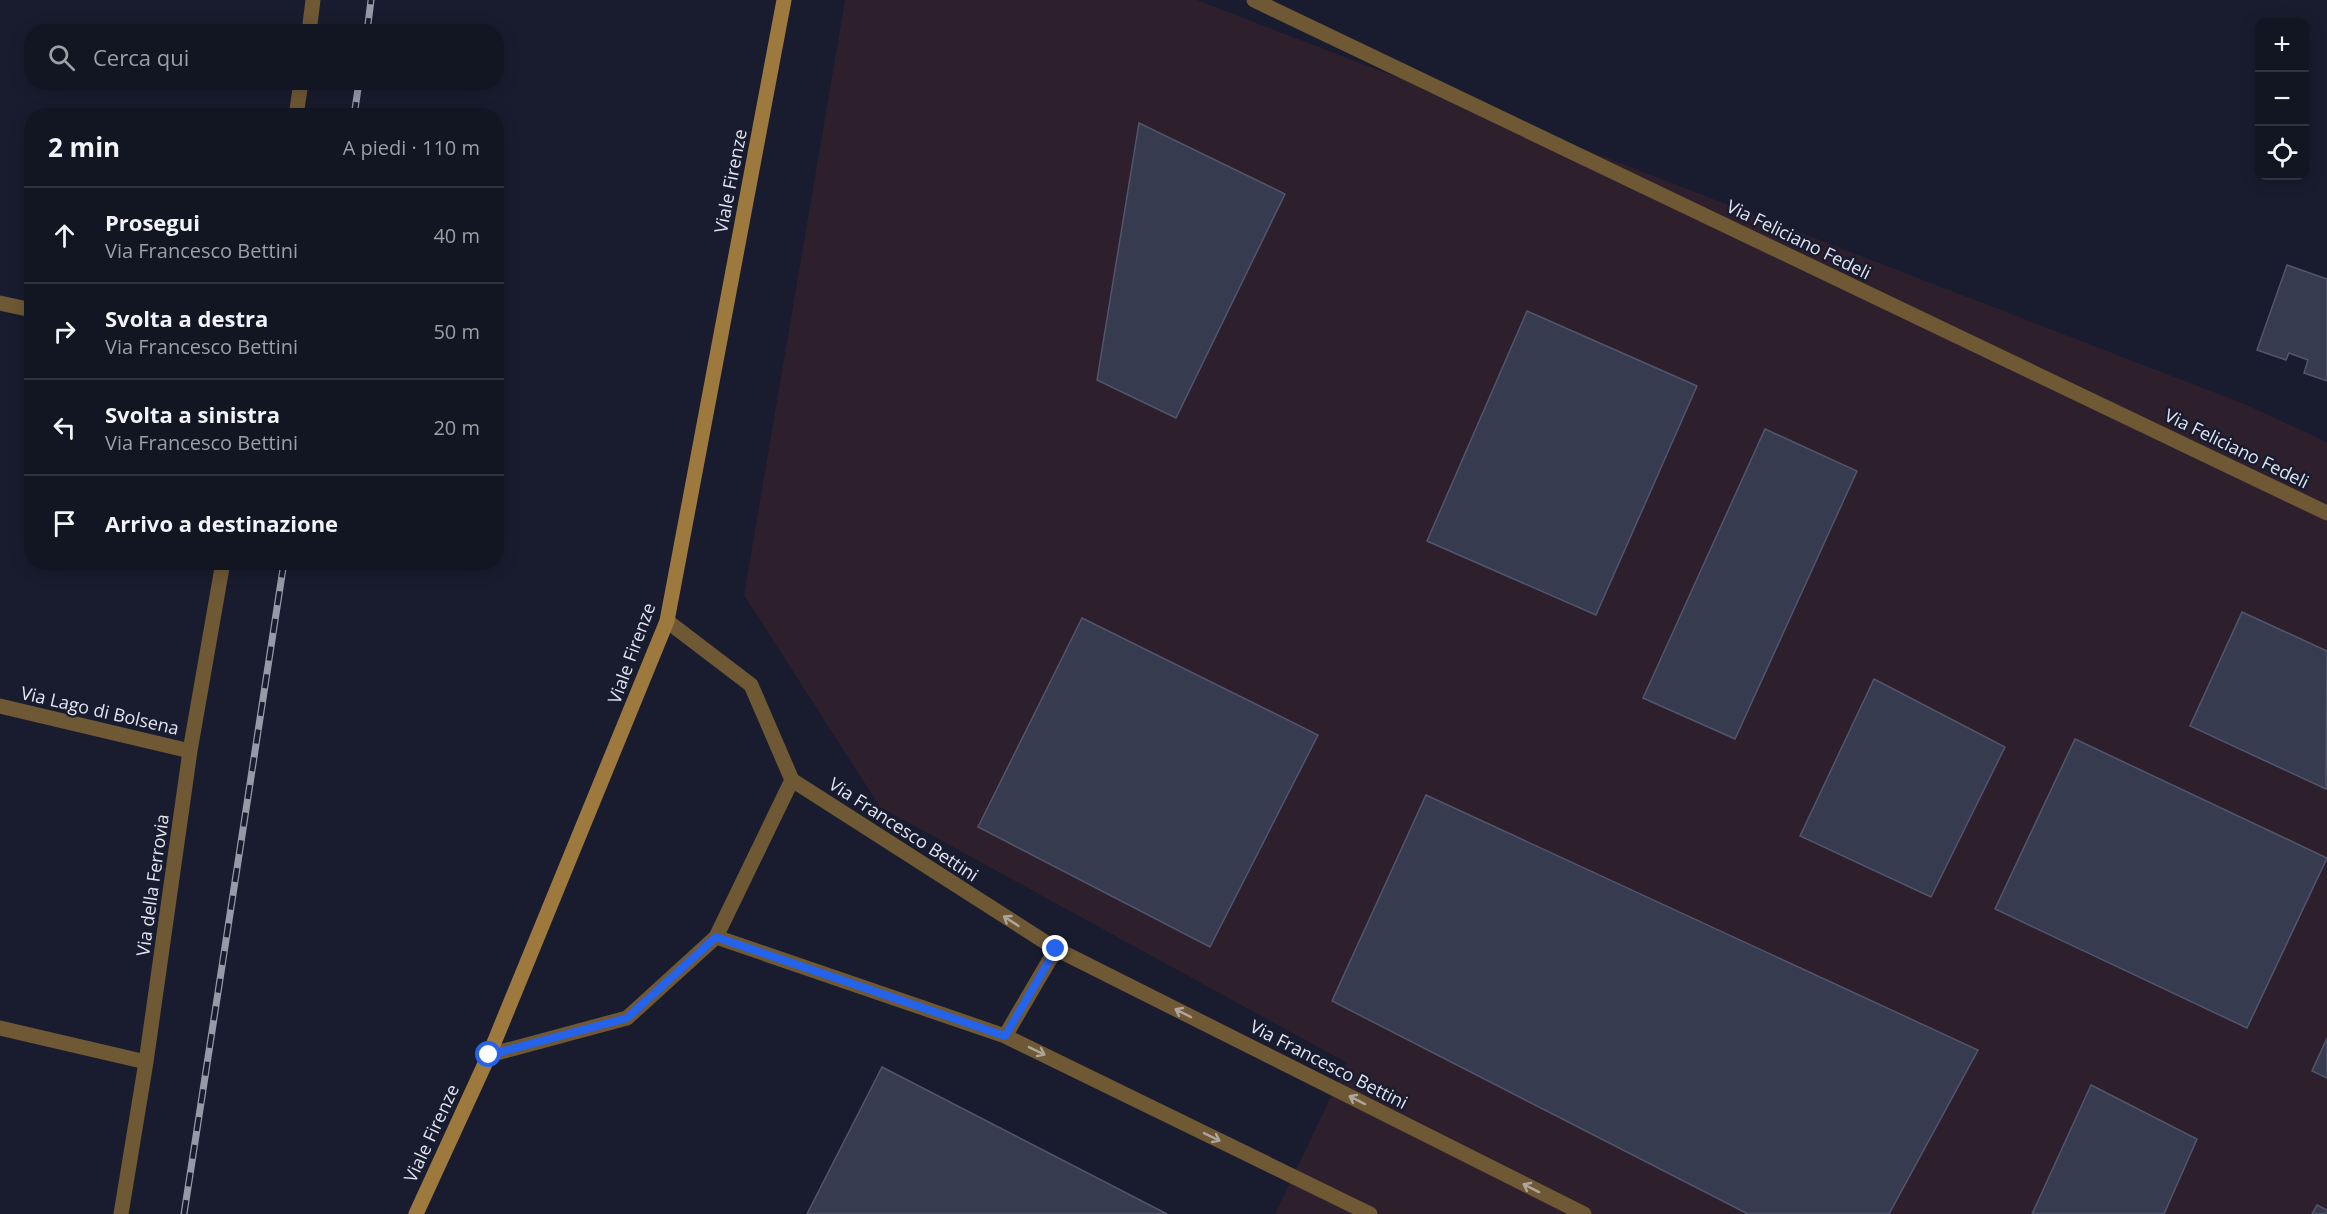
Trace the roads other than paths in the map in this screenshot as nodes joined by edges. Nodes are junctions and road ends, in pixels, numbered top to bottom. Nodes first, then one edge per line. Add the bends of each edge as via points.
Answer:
1 (313, 0) edge
2 (784, 0) edge
3 (1254, 0) edge
4 (310, 24) edge
5 (300, 90) edge
6 (297, 108) edge
7 (0, 303) edge
8 (24, 308) edge
9 (2327, 513) edge
10 (222, 570) edge
11 (667, 621) junction
12 (0, 706) edge
13 (190, 751) junction
14 (792, 780) junction
15 (716, 937) junction
16 (1056, 949) junction
17 (0, 1028) edge
18 (1005, 1036) junction
19 (489, 1055) junction
20 (146, 1062) junction
21 (121, 1214) edge
22 (416, 1214) edge
23 (1370, 1214) edge
24 (1584, 1214) edge

1 - 4 street
2 - 11 main road, Viale Firenze
3 - 9 street, Via Feliciano Fedeli
5 - 6 street
7 - 8 street
10 - 13 street, Via della Ferrovia
11 - 14 street via 751,685
11 - 19 main road, Viale Firenze
12 - 13 street, Via Lago di Bolsena
13 - 20 street, Via della Ferrovia
14 - 15 street
16 -> 14 street, Via Francesco Bettini
15 - 18 street
15 - 19 street via 627,1018
16 - 18 street
24 -> 16 street, Via Francesco Bettini
17 - 20 street
18 -> 23 street
19 - 22 main road, Viale Firenze
20 - 21 street, Via della Ferrovia

